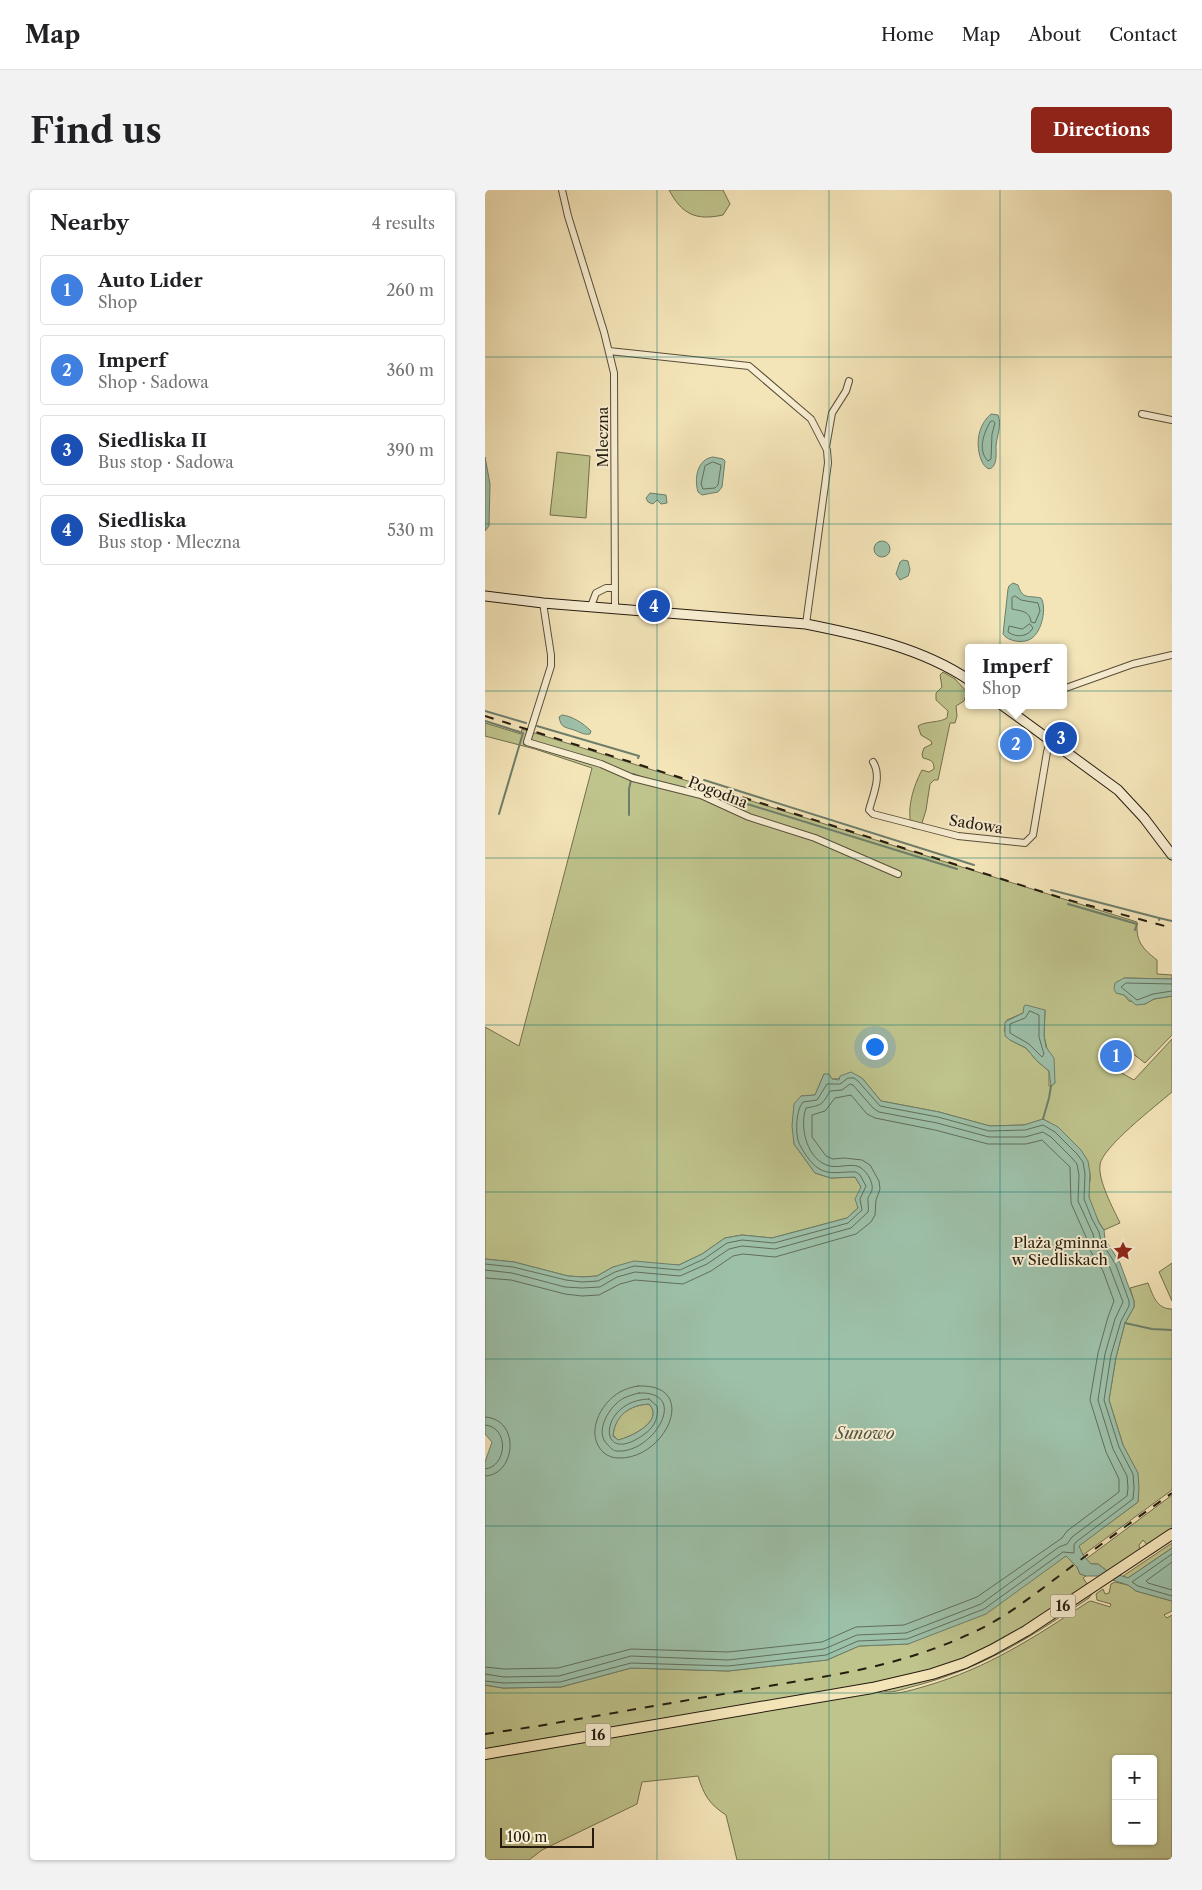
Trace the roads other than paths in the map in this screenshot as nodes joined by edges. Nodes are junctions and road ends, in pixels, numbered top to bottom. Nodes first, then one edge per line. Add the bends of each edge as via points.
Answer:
1 (562, 190) edge
2 (609, 350) junction
3 (849, 381) dead end
4 (1142, 414) dead end
5 (1172, 420) edge
6 (825, 448) junction
7 (615, 588) junction
8 (485, 596) edge
9 (543, 603) junction
10 (591, 606) junction
11 (615, 608) junction
12 (806, 624) junction
13 (1172, 655) edge
14 (965, 678) edge
15 (1067, 688) edge
16 (1007, 709) edge
17 (1017, 709) edge
18 (1013, 714) junction
19 (1053, 742) junction
20 (873, 762) dead end
21 (1172, 855) edge
22 (898, 874) dead end
23 (1172, 1534) edge
24 (485, 1754) edge

1 - 2 street, Mleczna
2 - 6 street via 749,366 811,419
2 - 7 street, Mleczna via 614,373
3 - 6 street via 832,413
4 - 5 street
6 - 12 street via 828,463
7 - 10 street via 596,593
7 - 11 street, Mleczna
8 - 9 main road
9 - 10 main road
9 - 22 street, Pogodna via 551,666 527,742 601,764 633,778 701,795 749,817 815,838
10 - 11 main road
11 - 12 main road
12 - 14 main road via 909,651
13 - 15 street via 1133,664
16 - 18 main road
17 - 18 street
18 - 19 main road
19 - 20 street, Sadowa via 1047,752 1033,835 1025,843 958,836 873,814 869,810 877,777
19 - 21 main road via 1124,796
23 - 24 main road, 16 via 1010,1641 965,1663 932,1674 863,1689

